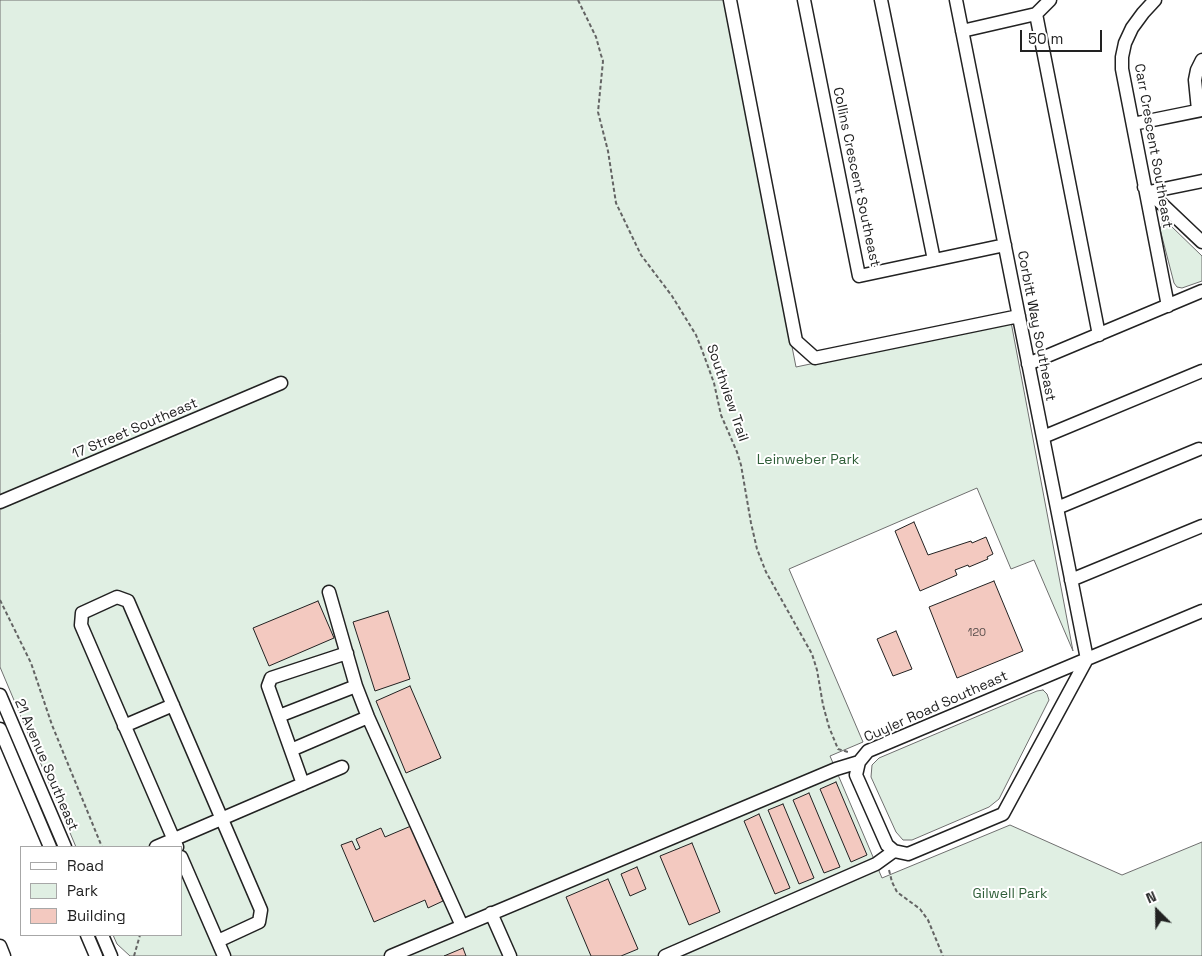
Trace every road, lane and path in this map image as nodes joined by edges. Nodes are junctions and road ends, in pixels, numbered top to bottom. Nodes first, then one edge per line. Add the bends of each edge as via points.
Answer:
1 (578, 0) edge
2 (730, 0) edge
3 (804, 0) edge
4 (882, 0) edge
5 (956, 0) edge
6 (1050, 0) edge
7 (1155, 0) edge
8 (1036, 14) junction
9 (962, 31) junction
10 (1202, 60) edge
11 (1200, 110) edge
12 (1132, 124) junction
13 (1202, 181) edge
14 (1147, 189) junction
15 (1202, 242) edge
16 (1005, 245) junction
17 (934, 260) junction
18 (1202, 291) edge
19 (1168, 306) junction
20 (1019, 316) junction
21 (1099, 335) junction
22 (1028, 364) junction
23 (1202, 371) edge
24 (281, 383) dead end
25 (1043, 437) junction
26 (1199, 449) dead end
27 (0, 502) edge
28 (1057, 508) junction
29 (1202, 526) edge
30 (1071, 580) junction
31 (329, 592) dead end
32 (0, 600) edge
33 (1202, 611) edge
34 (347, 653) junction
35 (1087, 659) junction
36 (356, 686) junction
37 (0, 695) edge
38 (173, 705) junction
39 (279, 716) junction
40 (368, 717) junction
41 (124, 726) junction
42 (0, 729) edge
43 (291, 750) junction
44 (859, 762) junction
45 (342, 767) dead end
46 (303, 784) junction
47 (222, 819) junction
48 (175, 843) edge
49 (50, 846) edge
50 (64, 846) edge
51 (102, 846) edge
52 (161, 846) edge
53 (894, 851) junction
54 (182, 859) edge
55 (491, 913) junction
56 (462, 926) junction
57 (88, 936) edge
58 (102, 936) edge
59 (140, 936) edge
60 (218, 941) junction
61 (0, 946) edge
62 (4, 956) edge
63 (96, 956) edge
64 (111, 956) edge
65 (134, 956) edge
66 (224, 956) edge
67 (391, 956) edge
68 (510, 956) edge
69 (665, 956) edge
70 (943, 956) edge

1 - 44 path, Southview Trail via 596,37 602,61 598,112 616,203 641,256 672,296 696,336 714,383 721,415 739,458 757,549 766,572 812,654 823,706 838,749 850,753
2 - 20 street via 796,341 815,358
3 - 17 street, Collins Crescent Southeast via 859,276
4 - 17 street
5 - 9 street, Corbitt Way Southeast
6 - 8 street
7 - 12 street, Carr Crescent Southeast via 1132,28 1122,57
8 - 9 street
8 - 21 street
9 - 16 street, Corbitt Way Southeast
10 - 11 street via 1195,80
11 - 12 street
12 - 14 street, Carr Crescent Southeast
13 - 14 street
14 - 15 street
14 - 19 street, Carr Crescent Southeast
16 - 17 street, Collins Crescent Southeast
16 - 20 street, Corbitt Way Southeast
18 - 19 street
19 - 21 street
20 - 22 street, Corbitt Way Southeast
21 - 22 street
22 - 25 street, Corbitt Way Southeast
23 - 25 street
24 - 27 street, 17 Street Southeast
25 - 28 street, Corbitt Way Southeast
26 - 28 street
28 - 30 street, Corbitt Way Southeast
29 - 30 street
30 - 35 street, Corbitt Way Southeast
31 - 34 street
32 - 51 path via 31,663 52,725
33 - 35 street, Cuyler Road Southeast
34 - 36 street
34 - 39 street via 271,678 268,686
35 - 44 street, Cuyler Road Southeast via 868,750
35 - 53 street via 1003,814 908,854
36 - 39 street
36 - 40 street
37 - 50 street, 21 Avenue Southeast
38 - 41 street
38 - 41 street via 128,601 117,597 82,613 80,625
38 - 47 street
39 - 43 street
40 - 43 street
40 - 56 street
41 - 48 street
42 - 49 street, 21 Avenue Southeast
43 - 46 street
44 - 53 street, Cuyler Road Southeast via 856,775 887,845
44 - 55 street
45 - 46 street
46 - 47 street
47 - 48 street
47 - 60 street via 261,910 259,922
48 - 52 street
53 - 69 street via 876,864
53 - 70 path via 888,860 894,887 920,909
54 - 60 street
55 - 56 street
55 - 68 street
56 - 67 street
57 - 63 street
58 - 64 street
59 - 65 path
60 - 66 street
61 - 62 street

